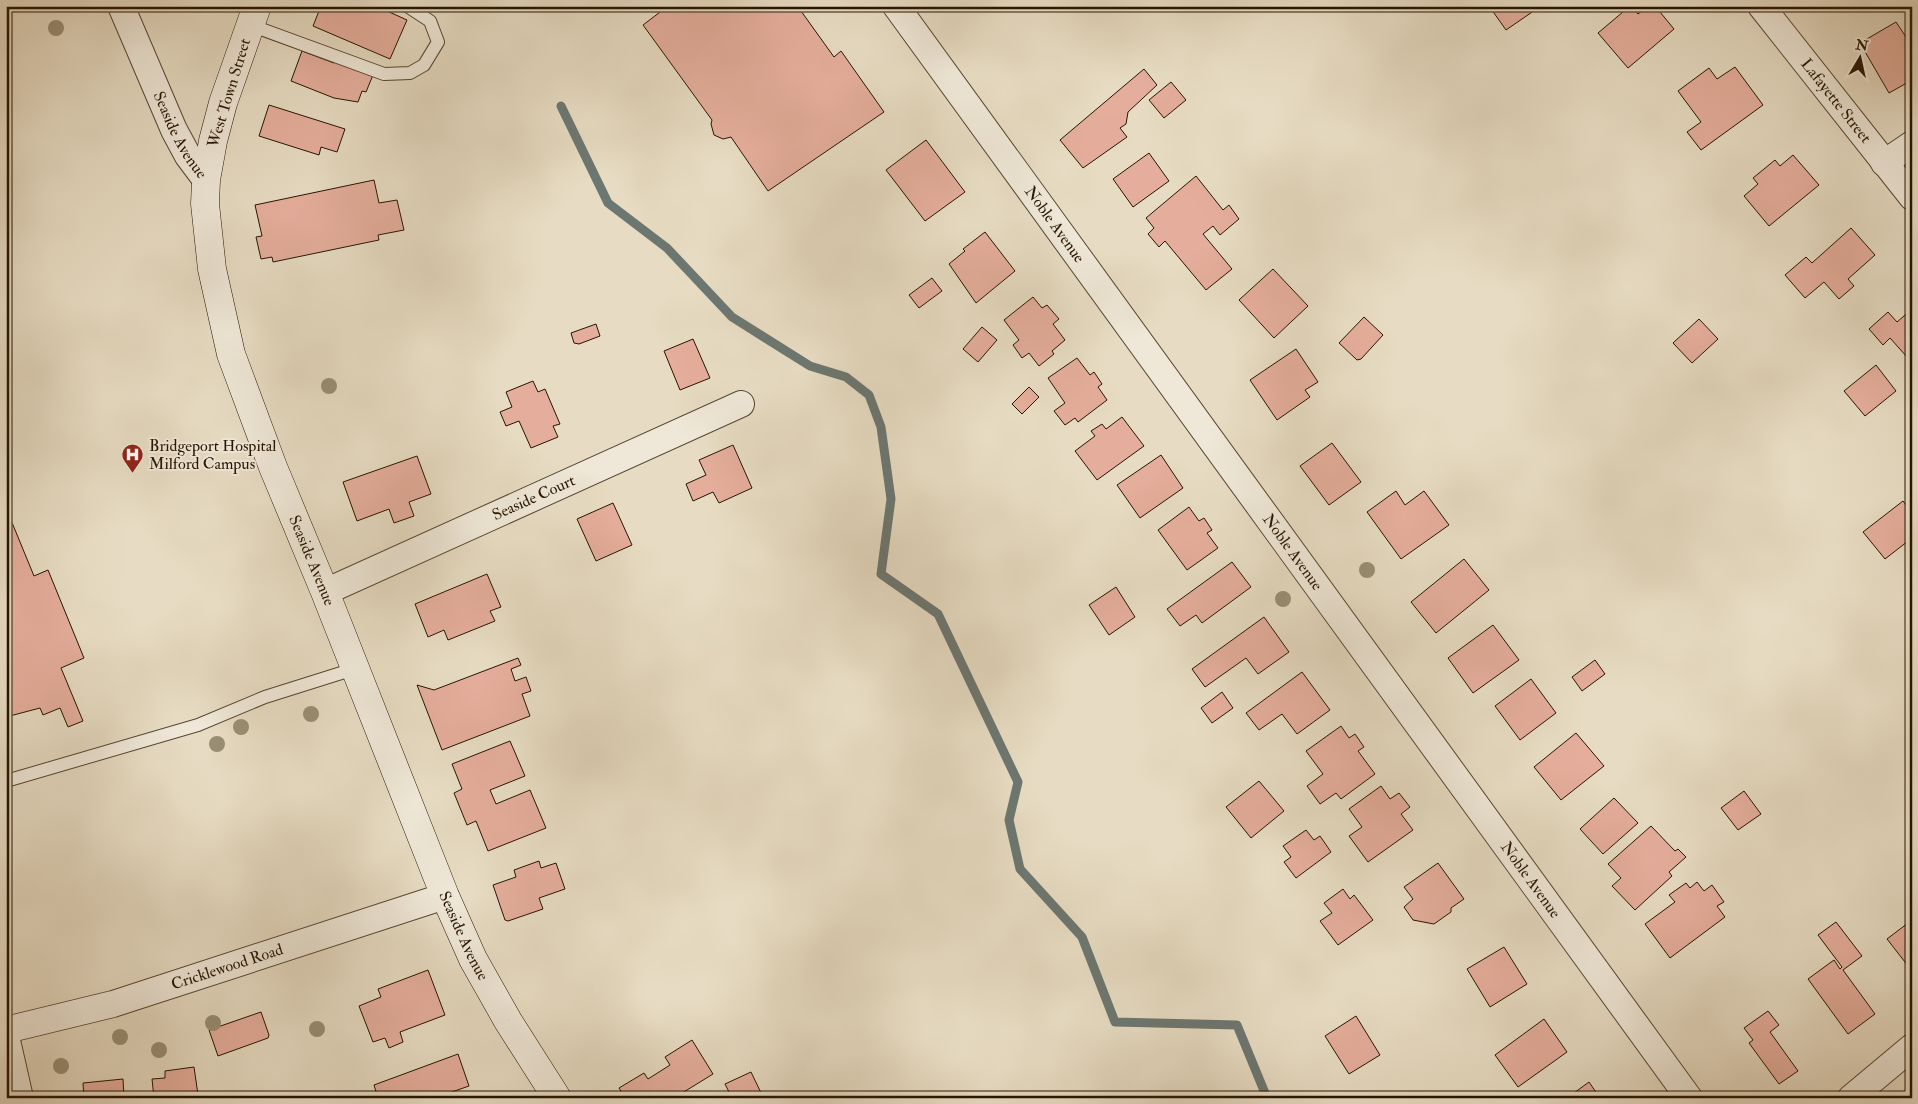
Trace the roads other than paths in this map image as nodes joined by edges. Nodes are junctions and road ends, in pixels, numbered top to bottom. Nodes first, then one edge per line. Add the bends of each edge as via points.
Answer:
1 (121, 6) edge
2 (407, 6) edge
3 (896, 6) edge
4 (1761, 6) edge
5 (254, 15) edge
6 (1912, 144) edge
7 (1884, 163) junction
8 (206, 180) junction
9 (1912, 197) edge
10 (741, 404) dead end
11 (325, 592) junction
12 (354, 669) junction
13 (6, 781) edge
14 (445, 896) junction
15 (6, 1030) edge
16 (6, 1036) edge
17 (1912, 1047) edge
18 (20, 1098) edge
19 (557, 1098) edge
20 (1689, 1098) edge
21 (1851, 1098) edge

1 - 8 street, Seaside Avenue via 174,130
2 - 5 lane via 430,21 438,42 424,65 410,73 384,74
3 - 20 street, Noble Avenue
4 - 7 street, Lafayette Street
5 - 8 main road, West Town Street via 223,103
6 - 7 street
7 - 9 street, Lafayette Street
8 - 11 main road, Seaside Avenue via 205,204 212,269 231,354
10 - 11 street, Seaside Court
11 - 12 main road, Seaside Avenue
12 - 13 lane via 265,697 198,725
12 - 14 main road, Seaside Avenue
14 - 15 street, Cricklewood Road via 113,1004
14 - 19 main road, Seaside Avenue via 473,959
16 - 18 street
17 - 21 street

